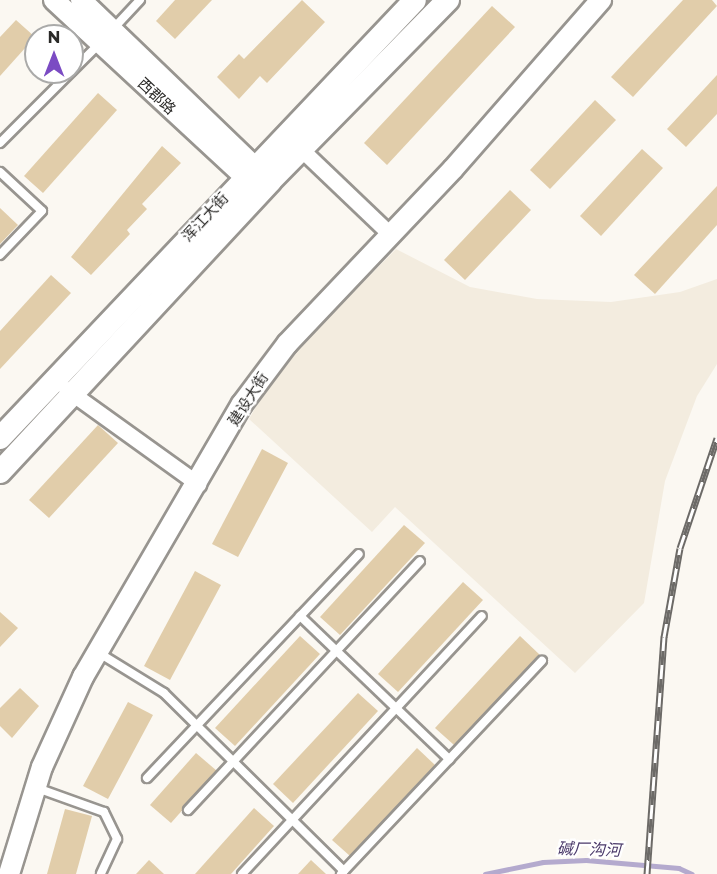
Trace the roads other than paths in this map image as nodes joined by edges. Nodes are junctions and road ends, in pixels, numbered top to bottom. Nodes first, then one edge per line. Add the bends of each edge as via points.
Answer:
1 (54, 0) edge
2 (81, 0) edge
3 (140, 0) edge
4 (415, 0) edge
5 (448, 0) edge
6 (601, 0) edge
7 (106, 37) junction
8 (84, 60) edge
9 (60, 84) edge
10 (0, 143) edge
11 (301, 149) junction
12 (1, 175) edge
13 (257, 179) junction
14 (391, 235) junction
15 (0, 255) edge
16 (54, 380) junction
17 (72, 394) junction
18 (0, 438) edge
19 (0, 472) edge
20 (198, 484) junction
21 (359, 554) dead end
22 (420, 561) dead end
23 (300, 616) junction
24 (482, 616) dead end
25 (336, 651) junction
26 (98, 652) junction
27 (542, 661) dead end
28 (396, 708) junction
29 (196, 725) junction
30 (449, 759) junction
31 (231, 761) junction
32 (147, 778) dead end
33 (36, 787) junction
34 (188, 810) dead end
35 (291, 819) junction
36 (342, 873) edge
37 (9, 874) edge
38 (101, 874) edge
39 (242, 874) edge

1 - 7 street, 西郡路
2 - 7 street, 西郡路
3 - 7 lane
4 - 13 main road, 浑江大街
5 - 11 main road
6 - 14 street, 建设大街
7 - 8 lane
7 - 13 street, 西郡路
9 - 10 lane
11 - 13 main road
11 - 14 street
12 - 15 lane via 42,212
13 - 16 main road, 浑江大街
13 - 17 main road
14 - 20 street, 建设大街 via 287,344 242,404
16 - 17 street
16 - 18 main road, 浑江大街
17 - 19 main road
17 - 20 street
20 - 26 street, 建设大街
21 - 23 lane
22 - 25 lane
23 - 25 lane
23 - 29 lane
24 - 28 lane
25 - 28 lane
25 - 31 lane
26 - 29 lane via 164,693
26 - 33 street, 建设大街
27 - 30 lane
28 - 30 lane
28 - 35 lane
29 - 31 lane
29 - 32 lane
30 - 36 lane
31 - 34 lane
31 - 35 lane
33 - 37 street, 建设大街
33 - 38 lane via 104,812 117,839
35 - 36 lane
35 - 39 lane

